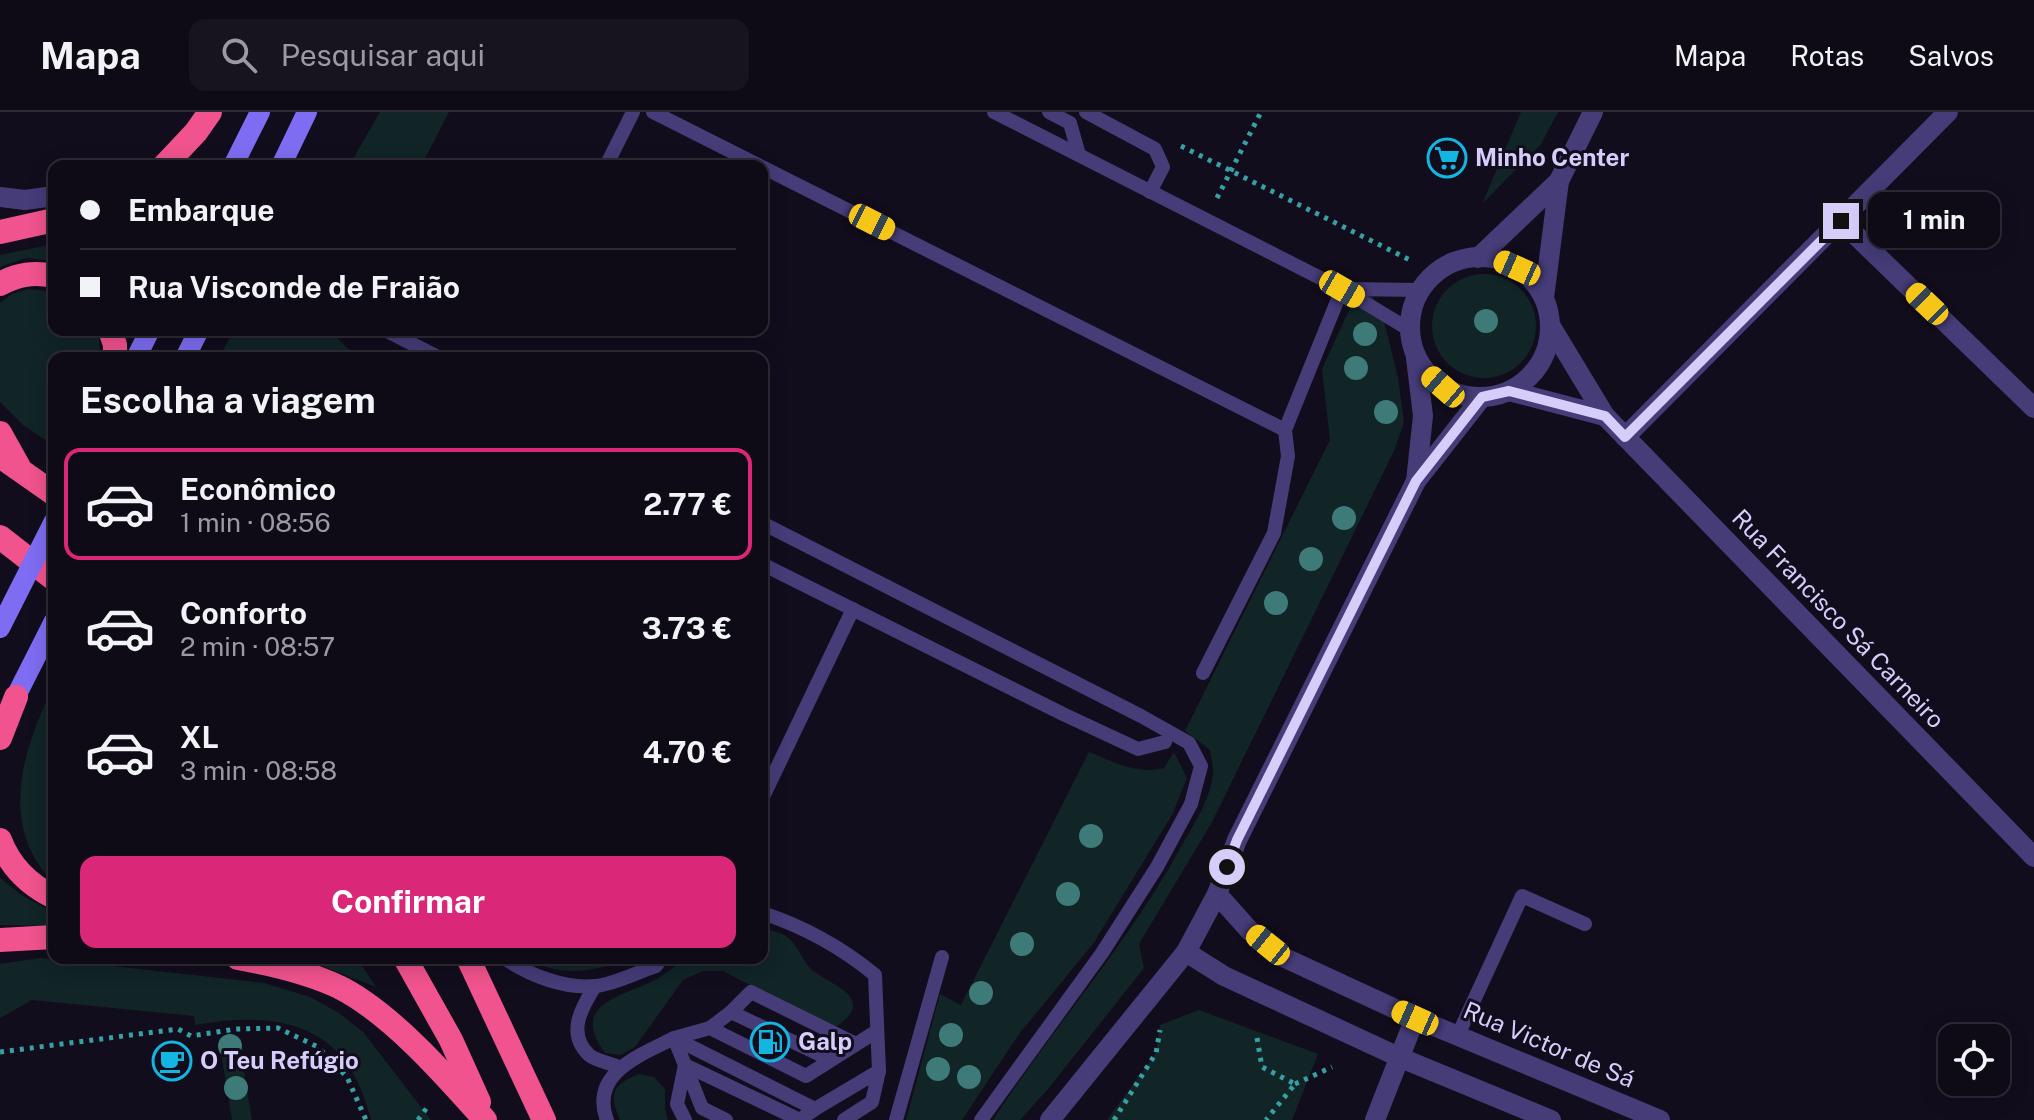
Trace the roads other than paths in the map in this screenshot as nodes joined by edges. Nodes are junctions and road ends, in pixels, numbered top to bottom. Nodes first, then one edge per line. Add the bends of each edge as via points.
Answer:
1 (210, 112) edge
2 (260, 112) edge
3 (307, 112) edge
4 (633, 112) edge
5 (653, 112) edge
6 (994, 112) edge
7 (1049, 112) edge
8 (1086, 112) edge
9 (1593, 112) edge
10 (1948, 112) edge
11 (1079, 155) junction
12 (169, 160) edge
13 (236, 160) edge
14 (284, 160) edge
15 (609, 160) edge
16 (749, 160) edge
17 (768, 170) edge
18 (1559, 181) junction
19 (1150, 192) junction
20 (0, 197) edge
21 (48, 197) edge
22 (48, 221) edge
23 (1841, 221) junction
24 (0, 232) edge
25 (1478, 258) junction
26 (48, 275) edge
27 (0, 284) edge
28 (1342, 289) junction
29 (1420, 290) junction
30 (1544, 298) junction
31 (1550, 325) junction
32 (1410, 330) junction
33 (397, 336) edge
34 (428, 352) edge
35 (1416, 356) junction
36 (1509, 391) junction
37 (1482, 397) junction
38 (2034, 408) edge
39 (1605, 416) junction
40 (1285, 430) junction
41 (0, 433) edge
42 (1625, 437) junction
43 (10, 463) edge
44 (1416, 481) junction
45 (48, 490) edge
46 (768, 526) edge
47 (48, 533) edge
48 (0, 537) edge
49 (768, 567) edge
50 (48, 574) edge
51 (853, 609) junction
52 (0, 628) edge
53 (48, 633) edge
54 (1203, 673) dead end
55 (16, 697) junction
56 (0, 725) edge
57 (0, 738) edge
58 (1165, 742) dead end
59 (768, 786) edge
60 (0, 840) edge
61 (2034, 857) edge
62 (48, 893) edge
63 (1217, 894) junction
64 (768, 915) edge
65 (1585, 924) dead end
66 (48, 937) edge
67 (0, 940) edge
68 (1186, 952) junction
69 (942, 957) dead end
70 (264, 964) edge
71 (408, 964) edge
72 (471, 964) edge
73 (514, 964) edge
74 (657, 964) edge
75 (595, 986) junction
76 (731, 1012) junction
77 (1415, 1018) junction
78 (710, 1028) junction
79 (877, 1031) junction
80 (1458, 1035) junction
81 (674, 1038) junction
82 (856, 1044) junction
83 (1401, 1058) junction
84 (831, 1060) junction
85 (685, 1065) junction
86 (619, 1067) junction
87 (879, 1071) junction
88 (815, 1109) junction
89 (486, 1120) edge
90 (544, 1120) edge
91 (607, 1120) edge
92 (685, 1120) edge
93 (726, 1120) edge
94 (844, 1120) edge
95 (896, 1120) edge
96 (981, 1120) edge
97 (1050, 1120) edge
98 (1375, 1120) edge
99 (1551, 1120) edge
100 (1660, 1120) edge

1 - 12 highway
2 - 13 street
3 - 14 street
4 - 15 lane
5 - 16 lane
6 - 11 lane
7 - 11 lane via 1070,123
8 - 19 lane via 1155,149 1163,167
9 - 18 street
10 - 23 street
11 - 19 lane
17 - 40 lane
18 - 25 street
18 - 30 street
19 - 28 lane
20 - 21 street
22 - 24 highway
23 - 38 street
23 - 42 street
25 - 29 street via 1451,264
25 - 30 street via 1517,268
26 - 27 highway via 16,275
28 - 29 lane
28 - 32 lane
28 - 40 lane
29 - 32 street
30 - 31 street
31 - 36 street via 1539,364
31 - 39 street, Rua Francisco Sá Carneiro
32 - 35 street
33 - 34 lane
35 - 37 street via 1443,387
35 - 44 street via 1423,416
36 - 37 street
36 - 39 street
37 - 44 street
39 - 42 street, Rua Francisco Sá Carneiro
40 - 54 lane via 1288,456 1274,533
41 - 43 highway
42 - 61 street, Rua Francisco Sá Carneiro
43 - 45 highway
44 - 63 street via 1237,840
46 - 96 lane via 1141,716 1189,743 1201,766 1191,804 1157,867
47 - 52 street, bridge
48 - 50 highway
49 - 51 lane
51 - 58 lane via 1138,749
51 - 59 lane
53 - 55 street
55 - 56 street
55 - 57 highway
60 - 62 highway via 21,875
63 - 68 street
63 - 77 street, Rua Victor de Sá via 1250,931 1285,958
64 - 79 lane via 856,959 875,975
65 - 80 lane via 1522,896
66 - 67 highway
68 - 83 street via 1224,976
68 - 97 street
69 - 95 lane
70 - 89 highway via 342,988 431,1059
71 - 89 highway via 451,1040
72 - 90 highway
73 - 75 lane via 556,982
74 - 75 lane
75 - 86 lane via 579,1012 577,1037 590,1056
76 - 78 lane
76 - 82 lane via 751,992
76 - 84 lane
77 - 80 street, Rua Victor de Sá
77 - 83 street
78 - 81 lane
78 - 84 lane via 806,1076
79 - 82 lane
79 - 87 lane
80 - 100 street, Rua Victor de Sá
81 - 85 lane
81 - 86 lane
81 - 88 lane
82 - 84 lane
83 - 98 street
83 - 99 street
85 - 88 lane via 800,1120
85 - 92 lane via 677,1104
85 - 93 lane via 702,1108
86 - 91 lane via 606,1087
87 - 88 lane
87 - 94 lane via 872,1102

